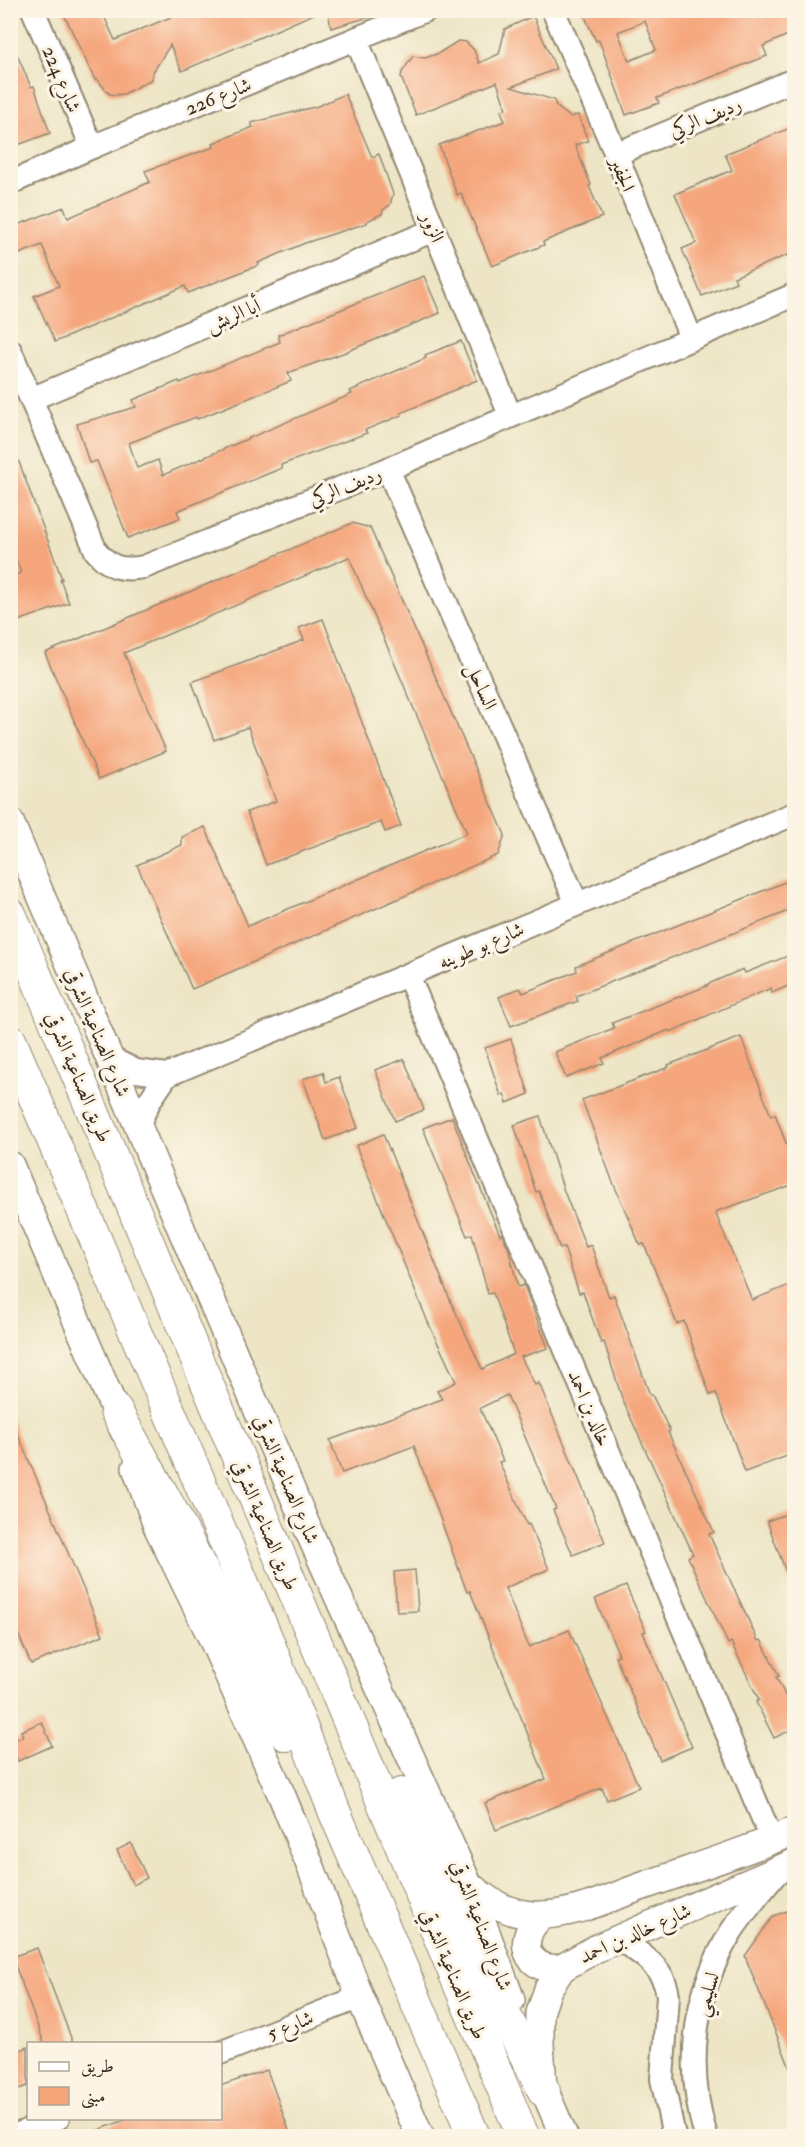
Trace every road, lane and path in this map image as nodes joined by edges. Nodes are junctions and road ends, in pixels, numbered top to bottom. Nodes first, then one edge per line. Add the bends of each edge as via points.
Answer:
1 (33, 10) edge
2 (426, 10) edge
3 (553, 10) edge
4 (356, 39) junction
5 (795, 80) edge
6 (92, 147) junction
7 (615, 154) junction
8 (10, 183) edge
9 (434, 230) junction
10 (795, 295) edge
11 (691, 338) junction
12 (10, 350) edge
13 (31, 399) junction
14 (510, 415) junction
15 (388, 469) junction
16 (795, 814) edge
17 (10, 822) edge
18 (577, 904) junction
19 (10, 914) edge
20 (408, 975) junction
21 (10, 1040) edge
22 (108, 1057) junction
23 (167, 1075) junction
24 (138, 1125) junction
25 (10, 1165) edge
26 (20, 1206) edge
27 (116, 1411) junction
28 (303, 1615) junction
29 (335, 1813) junction
30 (783, 1836) edge
31 (787, 1866) edge
32 (468, 1884) junction
33 (543, 1916) junction
34 (619, 1939) junction
35 (562, 1968) junction
36 (360, 1997) junction
37 (222, 2052) edge
38 (544, 2091) junction
39 (53, 2120) edge
40 (14, 2136) edge
41 (420, 2136) edge
42 (474, 2136) edge
43 (523, 2136) edge
44 (564, 2136) edge
45 (674, 2136) edge
46 (706, 2136) edge

1 - 6 street, شارع 224
2 - 4 street, شارع 226
3 - 7 street, الجفير
4 - 6 street, شارع 226
4 - 9 street, الزور
5 - 7 street, رديف الركي
6 - 8 street, شارع 226
7 - 11 street, الجفير
9 - 13 street, أبا الريش
9 - 14 street, الزور
10 - 11 street, رديف الركي
11 - 14 street, رديف الركي
12 - 13 street, رديف الركي
13 - 15 street, رديف الركي via 96,551 105,562 118,568 144,567
14 - 15 street, رديف الركي
15 - 18 street, الساحل
16 - 18 street, شارع بو طوينه
17 - 22 main road, شارع الصناعية الشرقي
18 - 20 street, شارع بو طوينه
19 - 28 highway, طريق الصناعية الشرقي
20 - 23 street, شارع بو طوينه
20 - 30 street, خالد بن احمد
21 - 29 highway via 261,1626
22 - 23 street, شارع بو طوينه via 136,1071
22 - 24 main road, شارع الصناعية الشرقي
23 - 24 street
24 - 32 main road, شارع الصناعية الشرقي via 309,1532
25 - 26 main road
26 - 27 main road
27 - 29 highway via 176,1517 274,1714
27 - 36 main road via 157,1526 282,1796
28 - 38 highway via 380,1748 492,1990
28 - 43 highway, طريق الصناعية الشرقي
29 - 42 highway
30 - 33 main road, شارع خالد بن احمد via 581,1908
31 - 34 main road, شارع خالد بن احمد
31 - 46 street, لسليمي via 732,1930 706,1986 693,2059 695,2089
32 - 33 main road, شارع خالد بن احمد via 504,1909
32 - 38 main road, شارع الصناعية الشرقي
33 - 35 main road via 531,1926 527,1948 540,1966
34 - 35 main road, شارع خالد بن احمد
34 - 45 street via 643,1954 667,1984 662,2079
35 - 38 main road, شارع خالد بن احمد via 548,1989 540,2013
36 - 37 street, شارع 5
36 - 41 main road
38 - 44 main road, شارع الصناعية الشرقي
39 - 40 street

